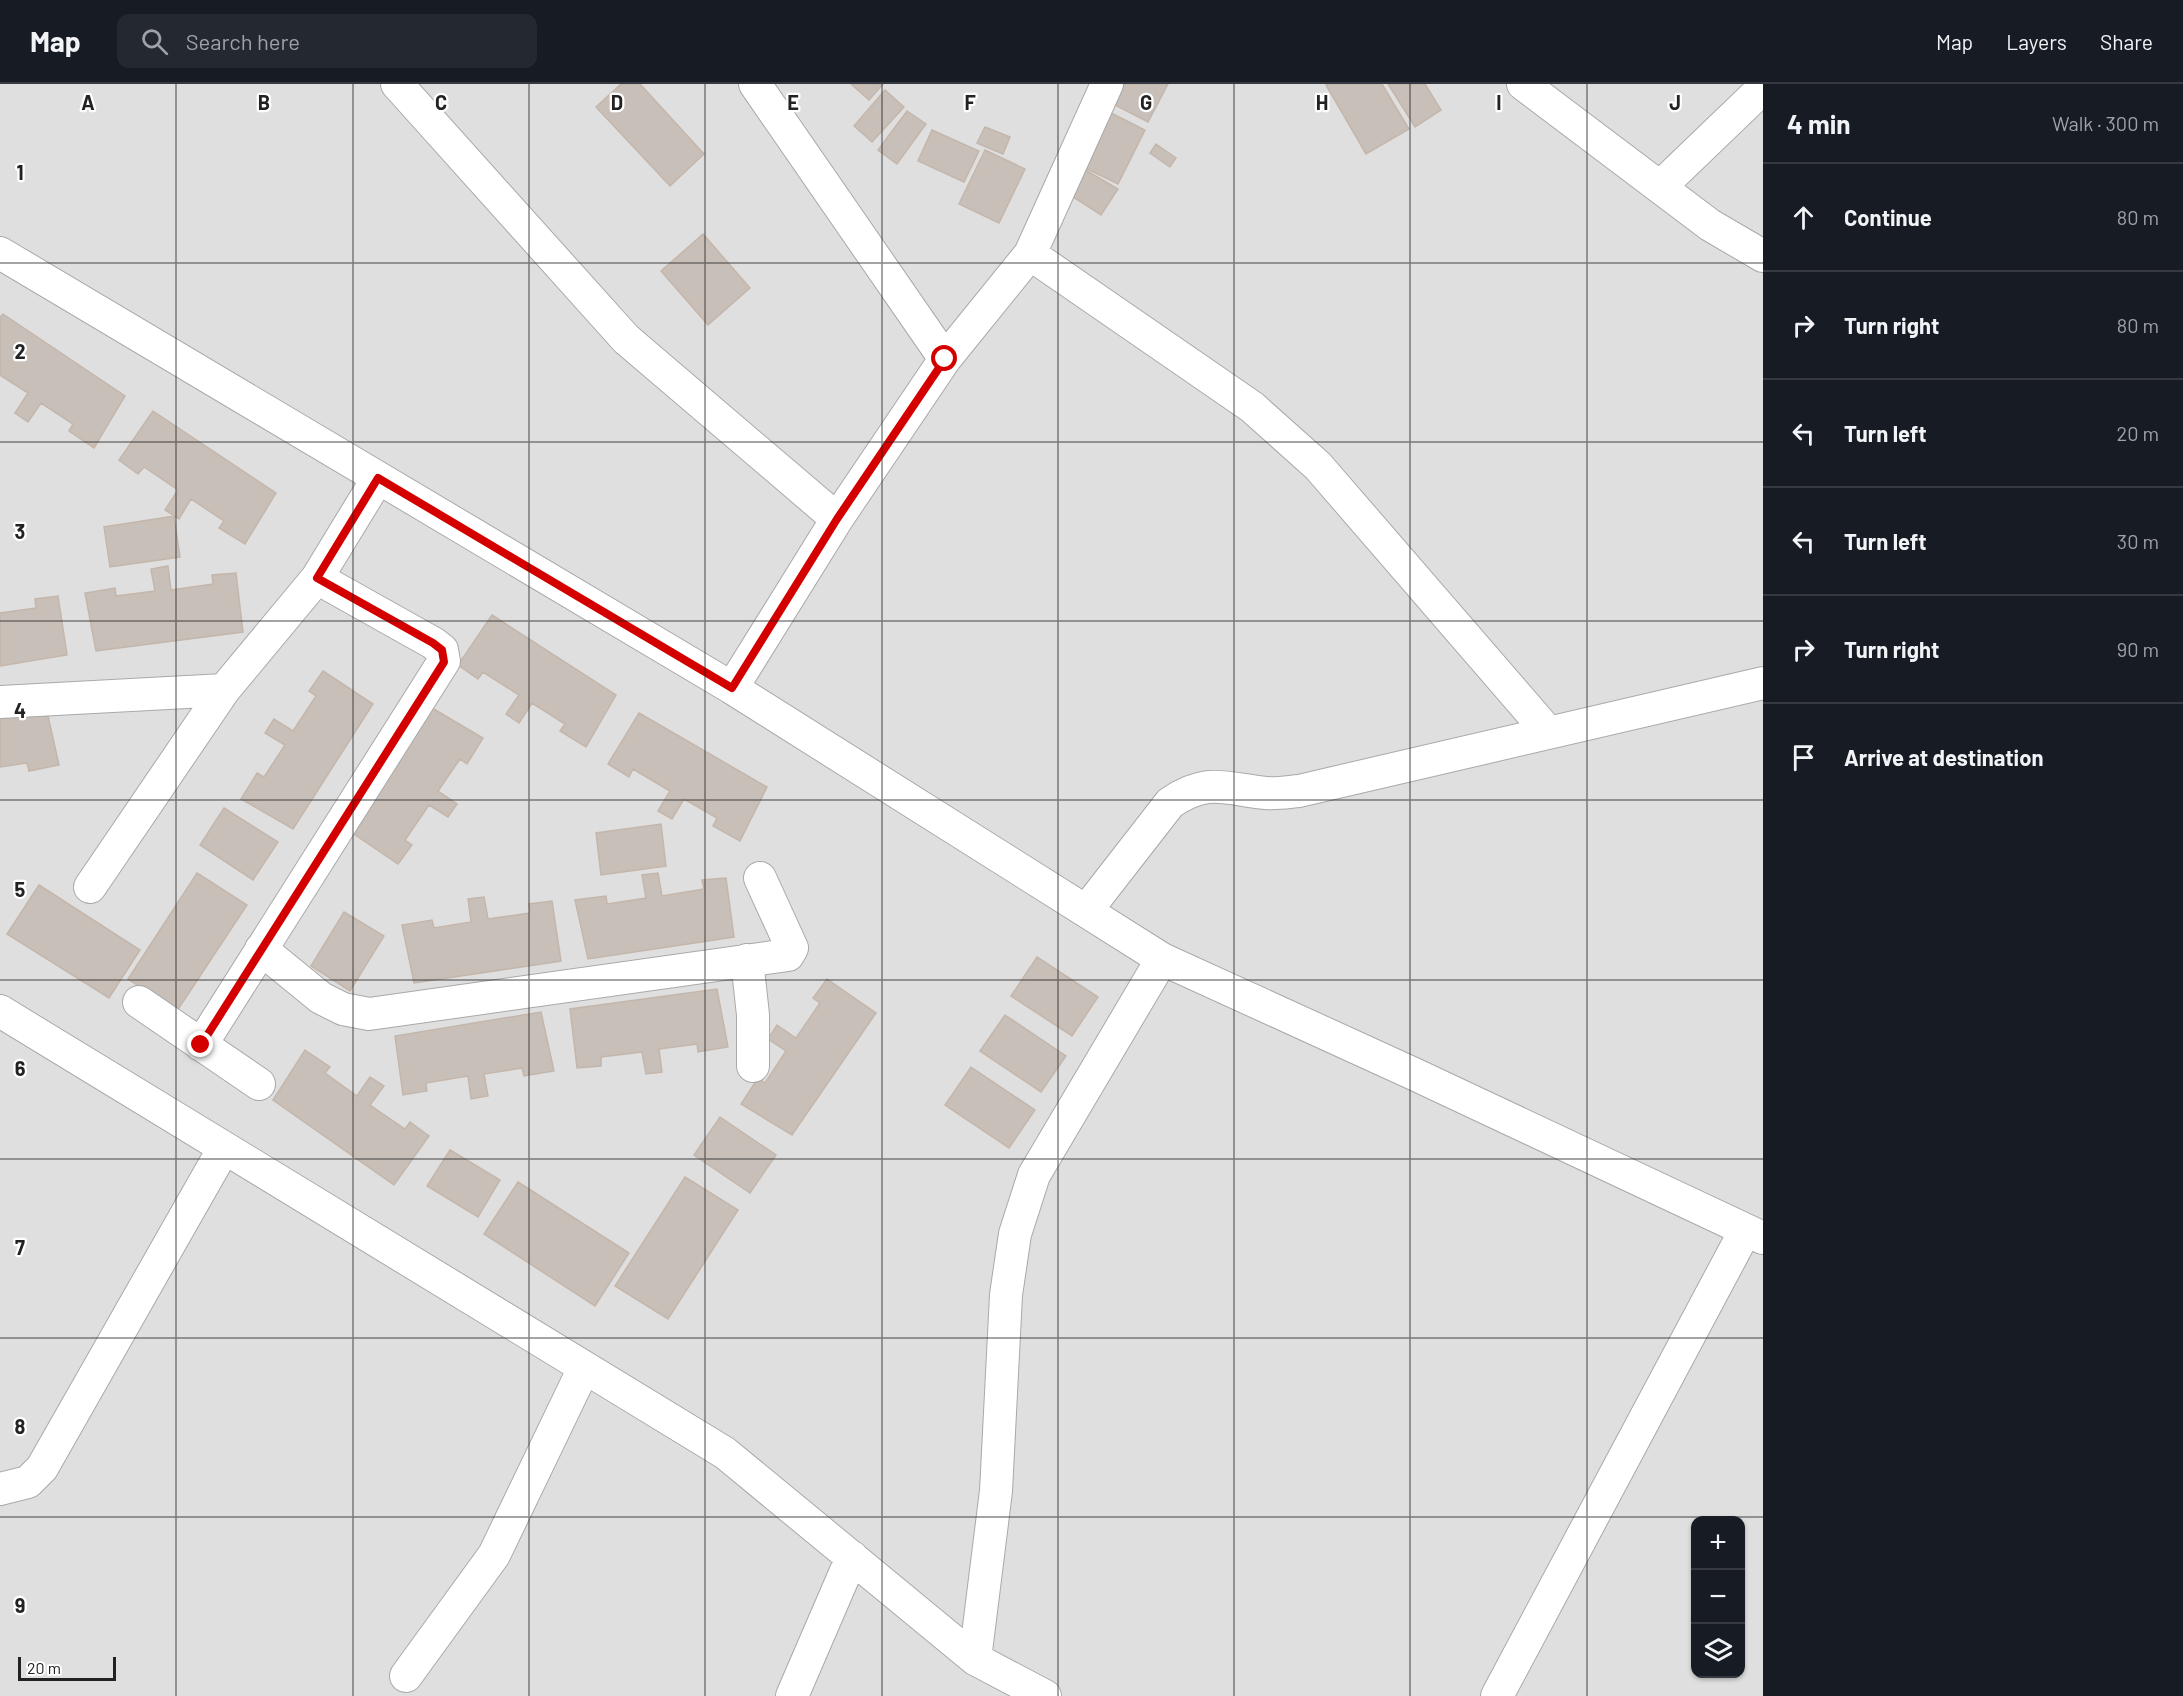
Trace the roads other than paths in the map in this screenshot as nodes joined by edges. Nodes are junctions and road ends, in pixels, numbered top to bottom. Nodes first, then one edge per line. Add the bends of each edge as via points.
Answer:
1 (397, 84) edge
2 (755, 84) edge
3 (1107, 84) edge
4 (1523, 84) edge
5 (1763, 88) edge
6 (1659, 187) junction
7 (1030, 254) junction
8 (1763, 256) edge
9 (4, 265) edge
10 (945, 359) junction
11 (378, 478) junction
12 (837, 519) junction
13 (317, 578) junction
14 (1763, 683) edge
15 (732, 688) junction
16 (224, 690) junction
17 (0, 702) edge
18 (1548, 732) junction
19 (760, 878) dead end
20 (90, 887) dead end
21 (1086, 911) junction
22 (261, 949) junction
23 (1162, 959) junction
24 (747, 960) junction
25 (139, 1002) dead end
26 (0, 1011) edge
27 (201, 1045) junction
28 (753, 1066) dead end
29 (259, 1084) dead end
30 (224, 1148) junction
31 (1754, 1235) edge
32 (584, 1368) junction
33 (0, 1489) edge
34 (852, 1557) junction
35 (975, 1659) junction
36 (406, 1676) dead end
37 (792, 1696) edge
38 (1045, 1696) edge
39 (1497, 1696) edge

1 - 12 street via 626,339
2 - 10 street
3 - 7 street
4 - 6 street
5 - 6 street
6 - 8 street via 1710,225
7 - 10 street
7 - 18 street via 1252,407 1318,466
9 - 11 street
10 - 12 street
11 - 13 street
11 - 15 street
12 - 15 street
13 - 16 street
13 - 22 street via 433,643 442,650 444,662
14 - 18 street
15 - 21 street
16 - 17 street
16 - 20 street
18 - 21 street via 1299,791 1269,794 1207,786 1187,791 1170,803
19 - 24 street via 792,948 788,955
21 - 23 street
22 - 24 street via 321,998 343,1009 369,1014
22 - 27 street
23 - 31 street
23 - 35 street via 1034,1175 1015,1234 1006,1295 996,1491
24 - 28 street
25 - 27 street
26 - 30 street
27 - 29 street
30 - 32 street
30 - 33 street via 42,1468 28,1482
31 - 39 street
32 - 34 street via 725,1453
32 - 36 street via 494,1555
34 - 35 street
34 - 37 street
35 - 38 street

